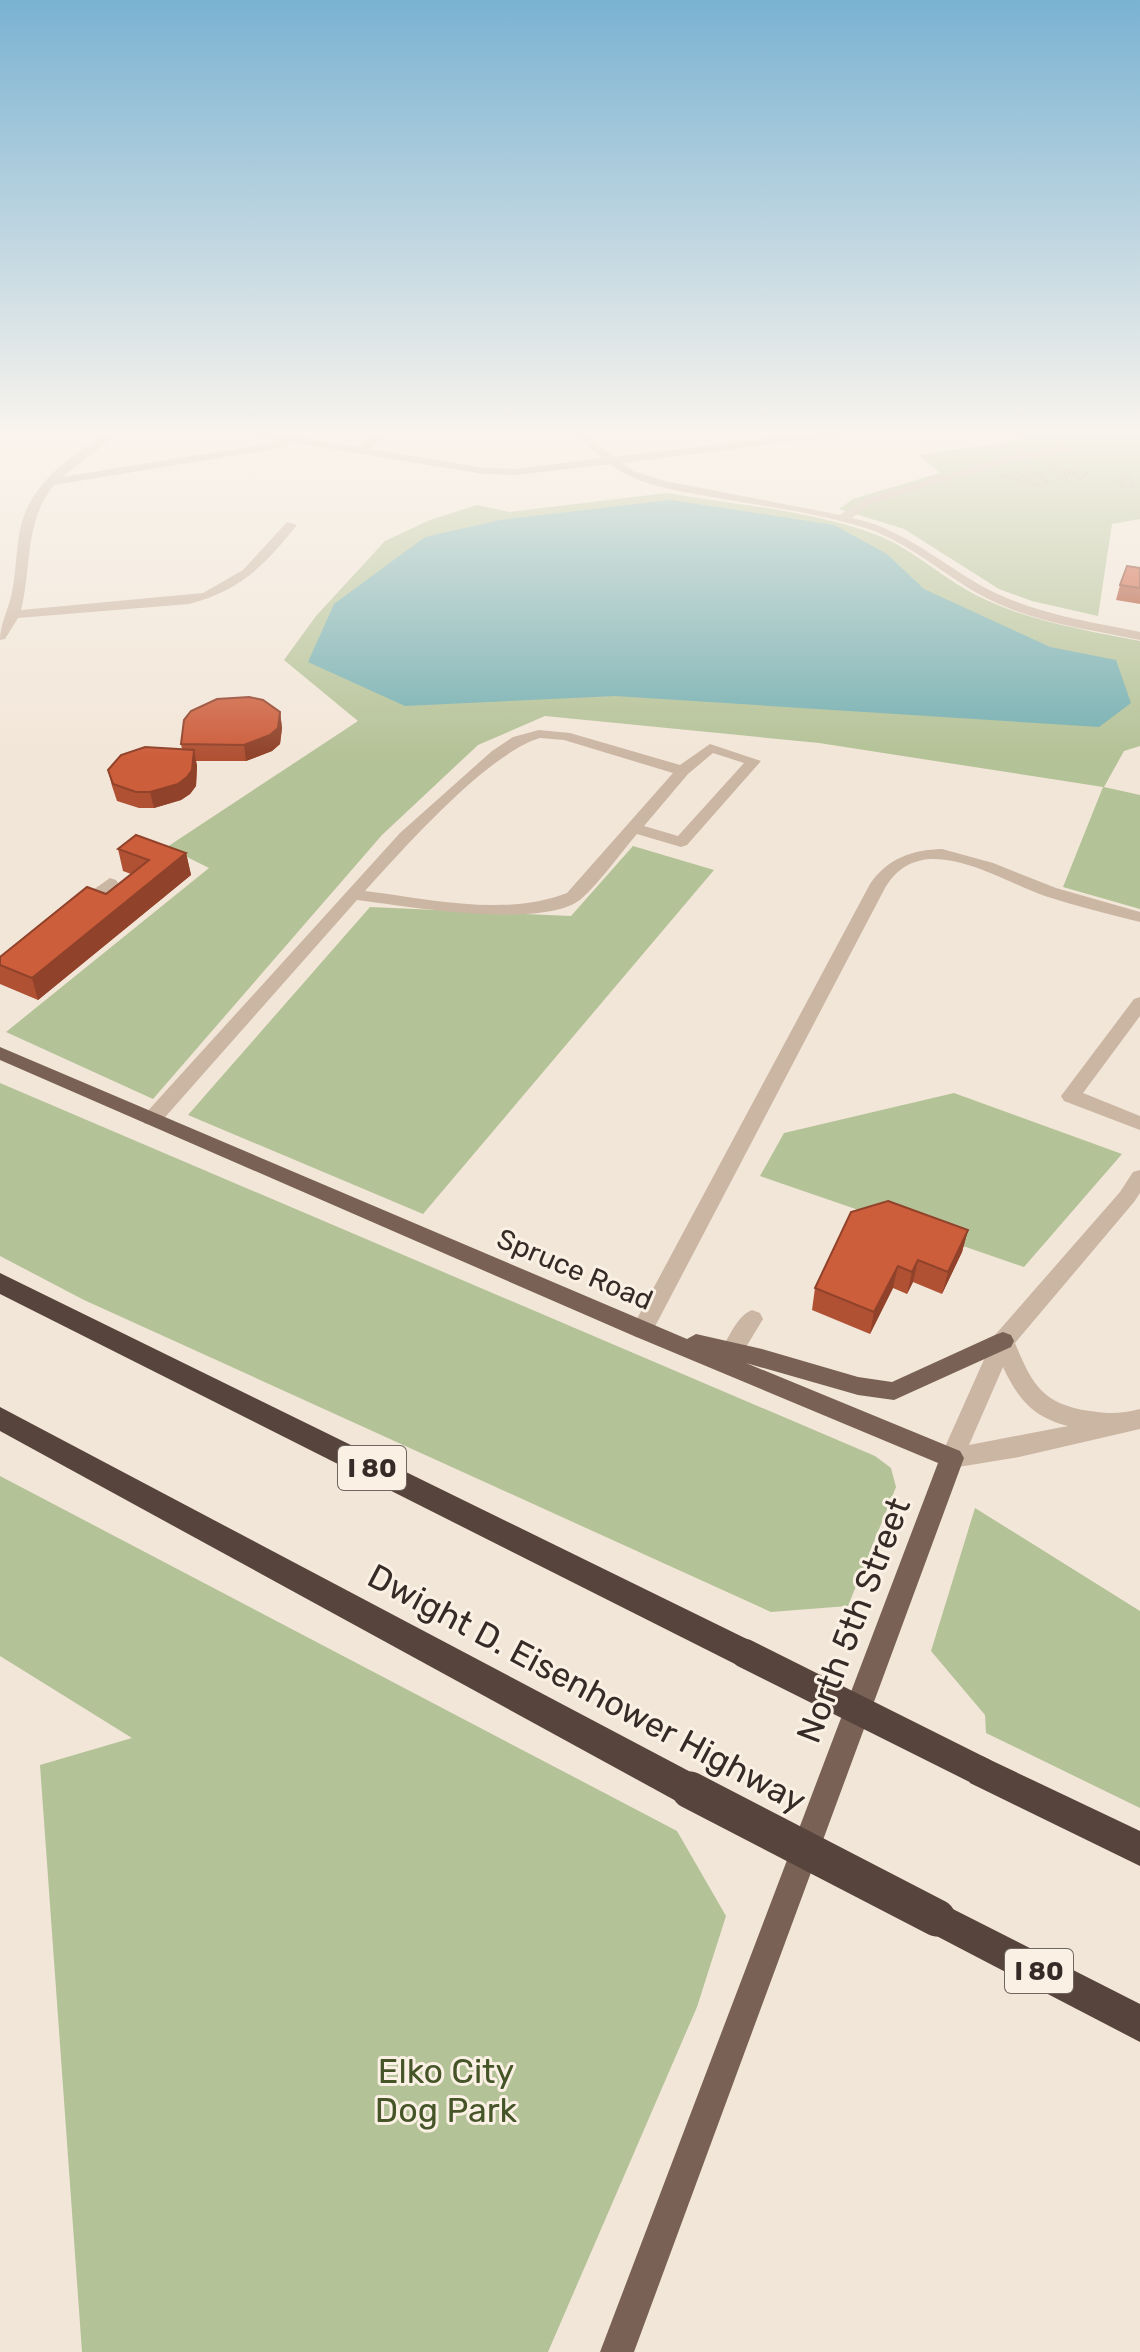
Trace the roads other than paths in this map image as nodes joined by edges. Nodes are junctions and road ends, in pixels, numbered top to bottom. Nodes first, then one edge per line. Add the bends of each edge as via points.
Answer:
1 (24, 538) edge
2 (279, 538) edge
3 (898, 538) edge
4 (17, 614) junction
5 (0, 636) edge
6 (1140, 636) edge
7 (683, 771) junction
8 (634, 828) junction
9 (110, 883) dead end
10 (353, 895) junction
11 (1140, 917) edge
12 (61, 923) edge
13 (1140, 1003) edge
14 (1133, 1023) edge
15 (0, 1053) edge
16 (152, 1119) junction
17 (1140, 1123) edge
18 (1140, 1177) edge
19 (0, 1283) edge
20 (752, 1319) dead end
21 (642, 1330) junction
22 (1003, 1341) junction
23 (732, 1351) junction
24 (0, 1418) edge
25 (1129, 1421) edge
26 (952, 1458) junction
27 (1140, 1849) edge
28 (1140, 2024) edge
29 (617, 2352) edge

1 - 4 street
2 - 4 street via 237,584 214,595
3 - 6 street via 1004,602
4 - 5 street
7 - 8 street
7 - 8 street via 710,748 754,761 681,842
7 - 10 street via 565,736 539,734 518,740 406,836
8 - 10 street via 573,897 546,908 500,909
9 - 12 street
10 - 16 street
11 - 21 street via 1048,891 977,861 941,853 900,863 883,878 868,905
13 - 14 street
14 - 17 street via 1071,1096
15 - 16 main road, Spruce Road
16 - 21 main road, Spruce Road
18 - 22 street, North 5th Street
19 - 27 highway, I 80, bridge
20 - 23 street
21 - 23 main road
21 - 26 main road, Spruce Road
22 - 23 main road via 894,1391
22 - 25 street via 1021,1386 1045,1409 1073,1419
22 - 26 street, North 5th Street
24 - 28 highway, Dwight D. Eisenhower Highway / I 80, bridge via 690,1790
25 - 26 street
26 - 29 main road, North 5th Street

